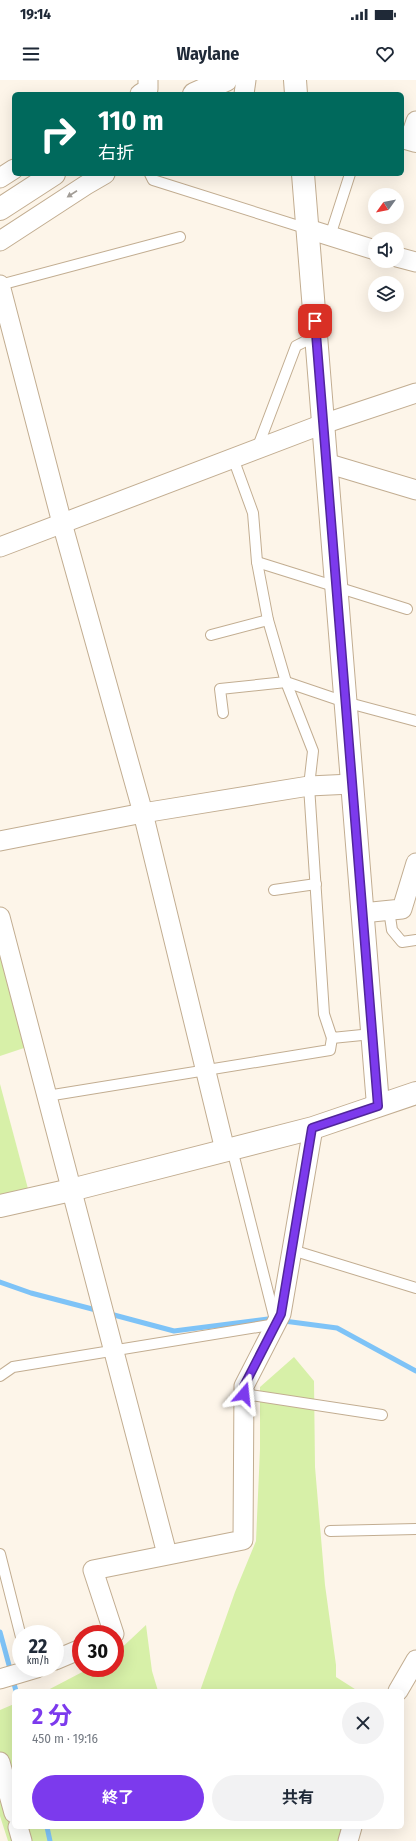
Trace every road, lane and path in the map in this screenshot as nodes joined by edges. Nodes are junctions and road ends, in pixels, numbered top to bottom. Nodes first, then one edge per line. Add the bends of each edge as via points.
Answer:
1 (148, 80) edge
2 (246, 80) edge
3 (295, 80) edge
4 (220, 81) edge
5 (143, 92) edge
6 (198, 92) edge
7 (244, 92) edge
8 (296, 92) edge
9 (12, 170) edge
10 (51, 176) edge
11 (101, 176) edge
12 (151, 176) edge
13 (303, 176) edge
14 (349, 176) edge
15 (0, 178) edge
16 (0, 209) edge
17 (308, 229) junction
18 (330, 236) junction
19 (180, 237) dead end
20 (0, 241) edge
21 (368, 248) edge
22 (404, 258) edge
23 (416, 262) edge
24 (0, 285) edge
25 (316, 336) junction
26 (416, 393) edge
27 (323, 424) junction
28 (257, 449) junction
29 (233, 458) junction
30 (326, 463) junction
31 (416, 490) edge
32 (62, 523) junction
33 (0, 547) edge
34 (257, 562) junction
35 (336, 586) junction
36 (407, 609) dead end
37 (268, 620) junction
38 (211, 635) dead end
39 (286, 682) junction
40 (345, 702) junction
41 (223, 713) dead end
42 (416, 721) edge
43 (352, 784) junction
44 (309, 786) junction
45 (143, 812) junction
46 (0, 841) edge
47 (416, 864) edge
48 (316, 884) junction
49 (274, 890) dead end
50 (389, 910) junction
51 (362, 913) junction
52 (0, 917) edge
53 (416, 940) edge
54 (372, 1034) junction
55 (332, 1038) junction
56 (205, 1069) junction
57 (416, 1093) edge
58 (47, 1096) junction
59 (378, 1106) junction
60 (312, 1128) junction
61 (228, 1150) junction
62 (71, 1190) junction
63 (0, 1206) edge
64 (292, 1250) junction
65 (416, 1288) edge
66 (276, 1324) junction
67 (113, 1350) junction
68 (0, 1376) edge
69 (244, 1394) junction
70 (382, 1415) dead end
71 (416, 1529) edge
72 (330, 1531) dead end
73 (0, 1554) edge
74 (167, 1554) junction
75 (18, 1625) edge
76 (111, 1625) edge
77 (416, 1660) edge
78 (12, 1675) edge
79 (0, 1679) edge
80 (399, 1689) edge
81 (0, 1762) edge
82 (12, 1806) edge
83 (19, 1829) edge
84 (351, 1829) edge
85 (22, 1841) edge
86 (348, 1841) edge

1 - 5 street via 148,89
2 - 7 street
3 - 8 street
4 - 6 street
9 - 15 street
10 - 16 street
11 -> 20 street
12 - 17 lane via 153,180
13 - 17 street
14 - 18 lane
17 - 18 street
17 - 25 street
18 - 21 street
19 - 24 lane
22 - 23 street
24 - 32 street
25 - 27 street
25 - 28 lane via 296,346
26 - 27 street
27 - 28 street
27 - 30 street
28 - 29 street
29 - 32 street
29 - 34 lane via 254,513
30 - 31 street
30 - 35 street
32 - 33 street
32 - 45 street
34 - 35 lane
34 - 37 lane
35 - 36 lane
35 - 40 street
37 - 38 lane
37 - 39 lane
39 - 40 lane
39 - 41 lane via 220,689
39 - 44 lane via 313,751
40 - 42 lane
40 - 43 street
43 - 44 street
43 - 51 street
44 - 45 street
44 - 48 lane
45 - 46 street
45 - 56 street
47 - 50 street via 402,909
48 - 49 lane
48 - 55 lane via 324,1014
50 - 51 street
50 - 53 lane via 392,930 402,942
51 - 54 street
52 - 58 street
54 - 55 lane
54 - 59 street
55 - 56 lane via 330,1050
56 - 58 lane
56 - 61 street
57 - 59 street
58 - 62 street
59 - 60 street
60 - 61 street
60 - 64 street
61 - 62 street
61 - 66 lane
62 - 63 street
62 - 67 street
64 - 65 lane
64 - 66 street via 281,1314
66 - 67 lane
66 - 69 street via 244,1386
67 - 68 lane via 13,1366
67 - 74 street
69 - 70 lane
69 - 74 street via 242,1540
71 - 72 lane
73 - 75 lane
74 - 76 street via 93,1570
77 - 80 street
78 - 79 street
81 - 82 street
83 - 85 street
84 - 86 street

